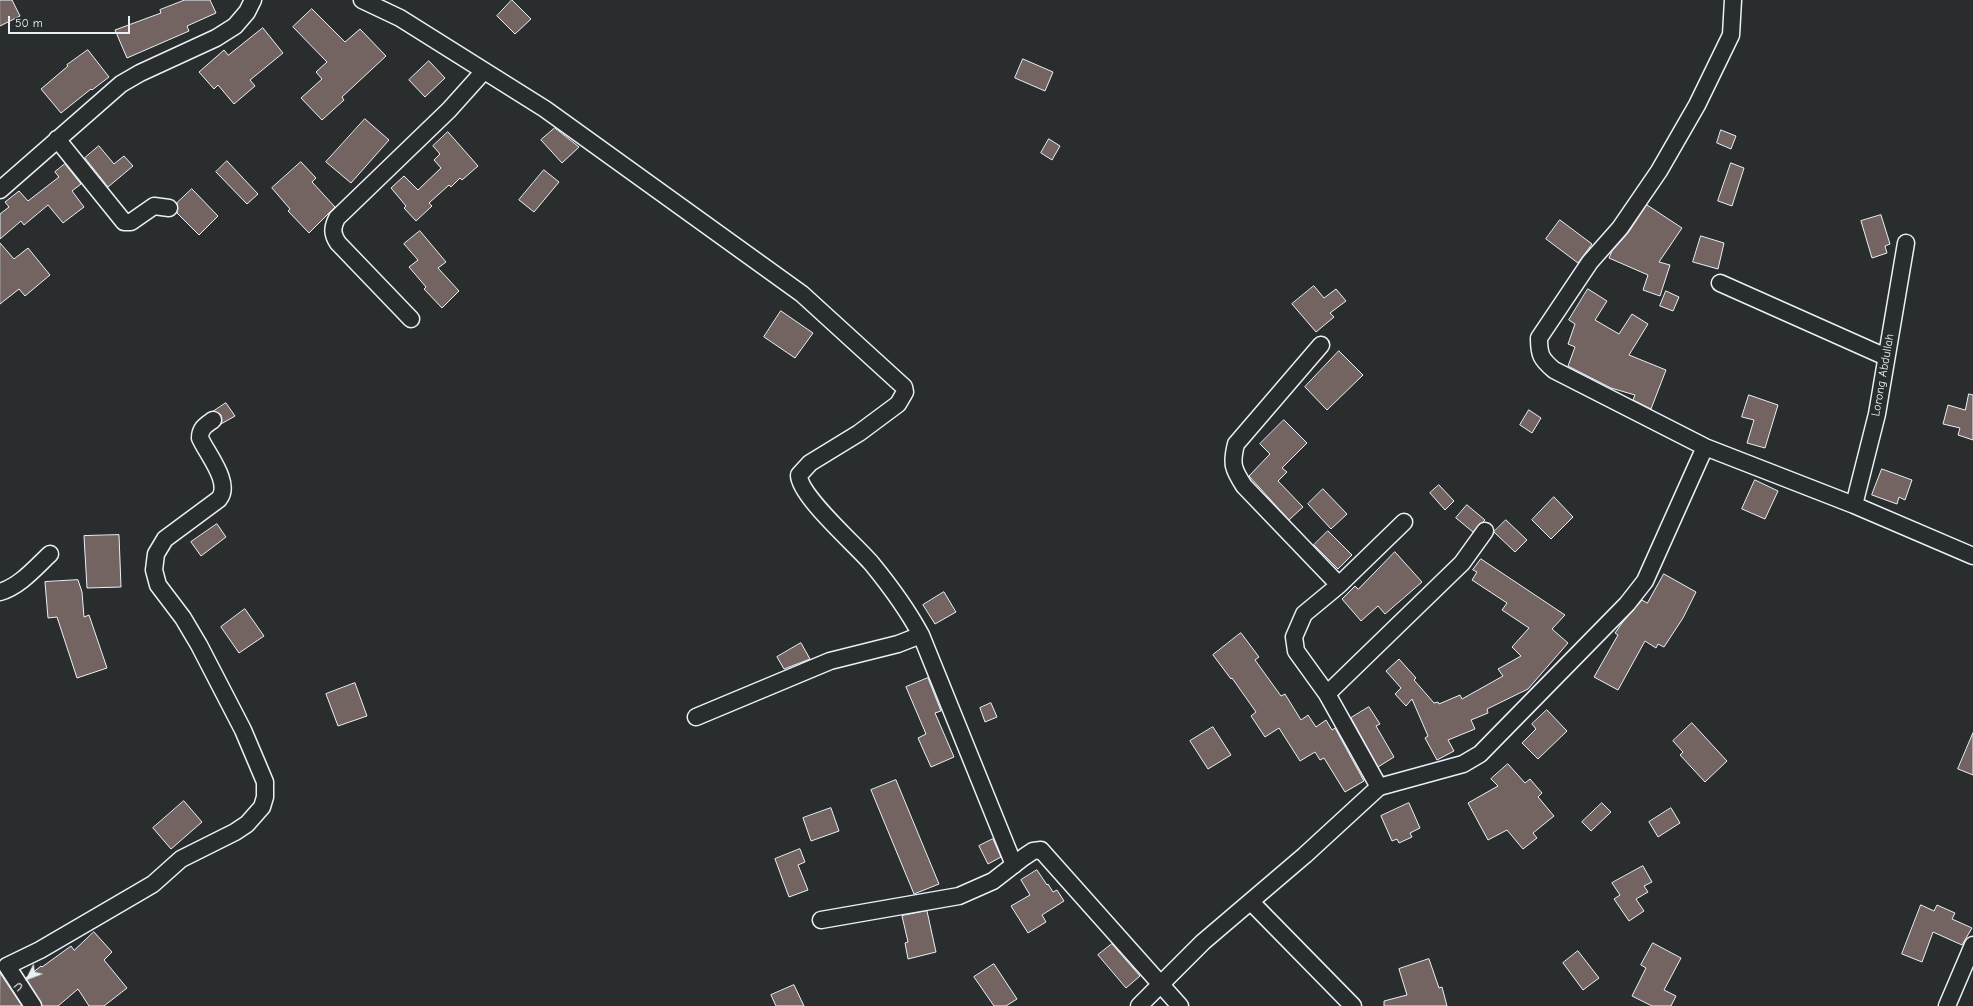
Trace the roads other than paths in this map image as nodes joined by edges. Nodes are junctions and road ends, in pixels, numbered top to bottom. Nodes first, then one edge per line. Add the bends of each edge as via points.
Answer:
1 (253, 0) edge
2 (362, 0) edge
3 (1733, 0) edge
4 (484, 70) junction
5 (57, 139) junction
6 (0, 190) edge
7 (169, 208) dead end
8 (1906, 243) dead end
9 (1720, 284) dead end
10 (412, 319) dead end
11 (1321, 345) dead end
12 (1886, 357) junction
13 (213, 420) dead end
14 (1705, 447) junction
15 (1854, 505) junction
16 (1404, 522) dead end
17 (1485, 531) dead end
18 (50, 554) dead end
19 (1973, 556) edge
20 (1339, 585) junction
21 (0, 592) edge
22 (921, 634) junction
23 (1326, 694) junction
24 (696, 717) dead end
25 (1379, 787) junction
26 (1014, 865) junction
27 (1251, 902) junction
28 (821, 920) dead end
29 (1973, 945) edge
30 (3, 967) edge
31 (1160, 984) junction
32 (33, 1006) edge
33 (1139, 1006) edge
34 (1180, 1006) edge
35 (1353, 1006) edge
36 (1947, 1006) edge

1 - 5 street via 247,12 234,26 216,38 121,84
2 - 4 street via 400,18
3 - 14 street via 1731,35 1697,105 1659,171 1620,228 1590,262 1539,338 1541,358 1554,370
4 - 10 street via 449,110 337,218 333,227 333,236 338,243
4 - 22 street via 545,108 802,294 904,387 905,392 898,404 859,433 810,463 799,475 799,480 818,507 871,564 906,609
5 - 6 street
5 - 7 street via 124,222 131,222 154,206
8 - 12 street, Lorong Abdullah
9 - 12 street
11 - 20 street via 1236,444 1232,458 1234,470 1244,486
12 - 15 street, Lorong Abdullah via 1869,451
13 - 30 street via 200,431 200,438 221,477 224,493 165,539 156,554 154,570 158,586 183,618 199,645 243,730 265,782 262,807 247,824 182,859 142,890 40,950
14 - 15 street
14 - 25 street via 1645,581 1627,604 1480,754 1463,764
15 - 19 street
16 - 20 street
17 - 23 street via 1462,563
18 - 21 street via 25,577
20 - 23 street via 1304,614 1294,636 1296,651
22 - 24 street via 898,644 830,661
22 - 26 street
23 - 25 street
25 - 27 street
26 - 28 street via 993,881 959,896
26 - 31 street via 1033,851 1041,850
27 - 31 street via 1203,942
27 - 35 street
29 - 36 street
30 - 32 street
31 - 33 street
31 - 34 street

